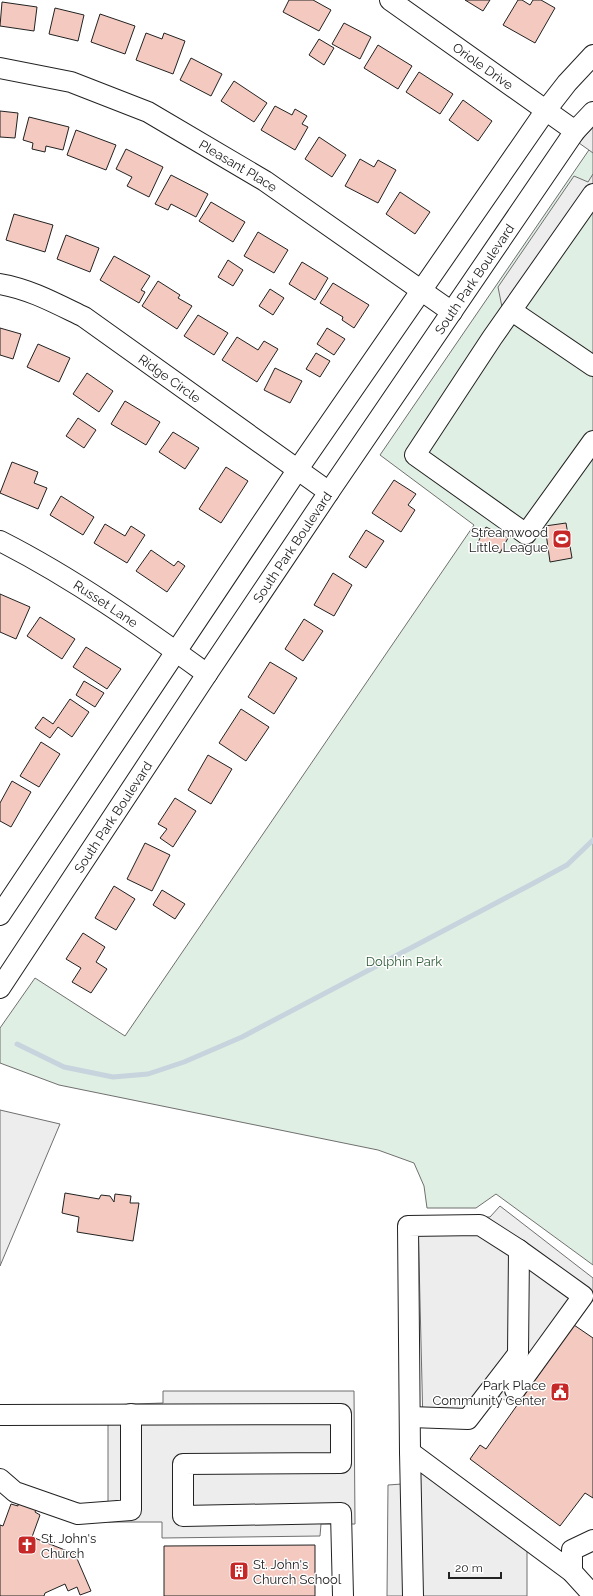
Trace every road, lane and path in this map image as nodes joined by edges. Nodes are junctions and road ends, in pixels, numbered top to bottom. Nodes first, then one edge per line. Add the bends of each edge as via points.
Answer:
1 (390, 0) edge
2 (593, 55) edge
3 (0, 68) edge
4 (546, 110) junction
5 (593, 112) edge
6 (575, 131) junction
7 (593, 194) edge
8 (0, 284) edge
9 (421, 290) junction
10 (512, 311) junction
11 (452, 312) junction
12 (593, 366) edge
13 (593, 441) edge
14 (298, 470) junction
15 (329, 492) junction
16 (0, 541) edge
17 (176, 651) junction
18 (207, 674) junction
19 (0, 915) edge
20 (0, 988) edge
21 (519, 1250) junction
22 (515, 1390) dead end
23 (0, 1414) edge
24 (131, 1414) junction
25 (410, 1417) junction
26 (410, 1452) junction
27 (0, 1479) edge
28 (593, 1540) edge
29 (572, 1572) junction
30 (593, 1594) edge
31 (343, 1596) edge
32 (413, 1596) edge

1 - 4 street, Oriole Drive
2 - 4 street
3 - 9 street, Pleasant Place via 71,82 148,112 265,181
4 - 6 street, Oriole Drive
4 - 9 street
5 - 6 street, South Park Boulevard
6 - 11 street, South Park Boulevard
7 - 10 street
8 - 14 street, Ridge Circle via 47,299 84,317
9 - 11 street, Pleasant Place
9 - 14 street
10 - 12 street
10 - 13 street via 415,455 526,534
11 - 15 street, South Park Boulevard
14 - 15 street, Ridge Circle
14 - 17 street
15 - 18 street, South Park Boulevard
16 - 17 street, Russet Lane via 36,560
17 - 18 street, Russet Lane
17 - 19 street
18 - 20 street, South Park Boulevard
21 - 22 street via 583,1296
21 - 25 street via 518,1354 468,1419
21 - 25 street via 480,1225 408,1226
23 - 24 street
24 - 27 street via 131,1510 78,1514 15,1492
24 - 31 street via 341,1414 341,1463 183,1464 183,1516 342,1513
25 - 26 street
26 - 29 street
26 - 32 street
28 - 29 street via 572,1550
29 - 30 street

